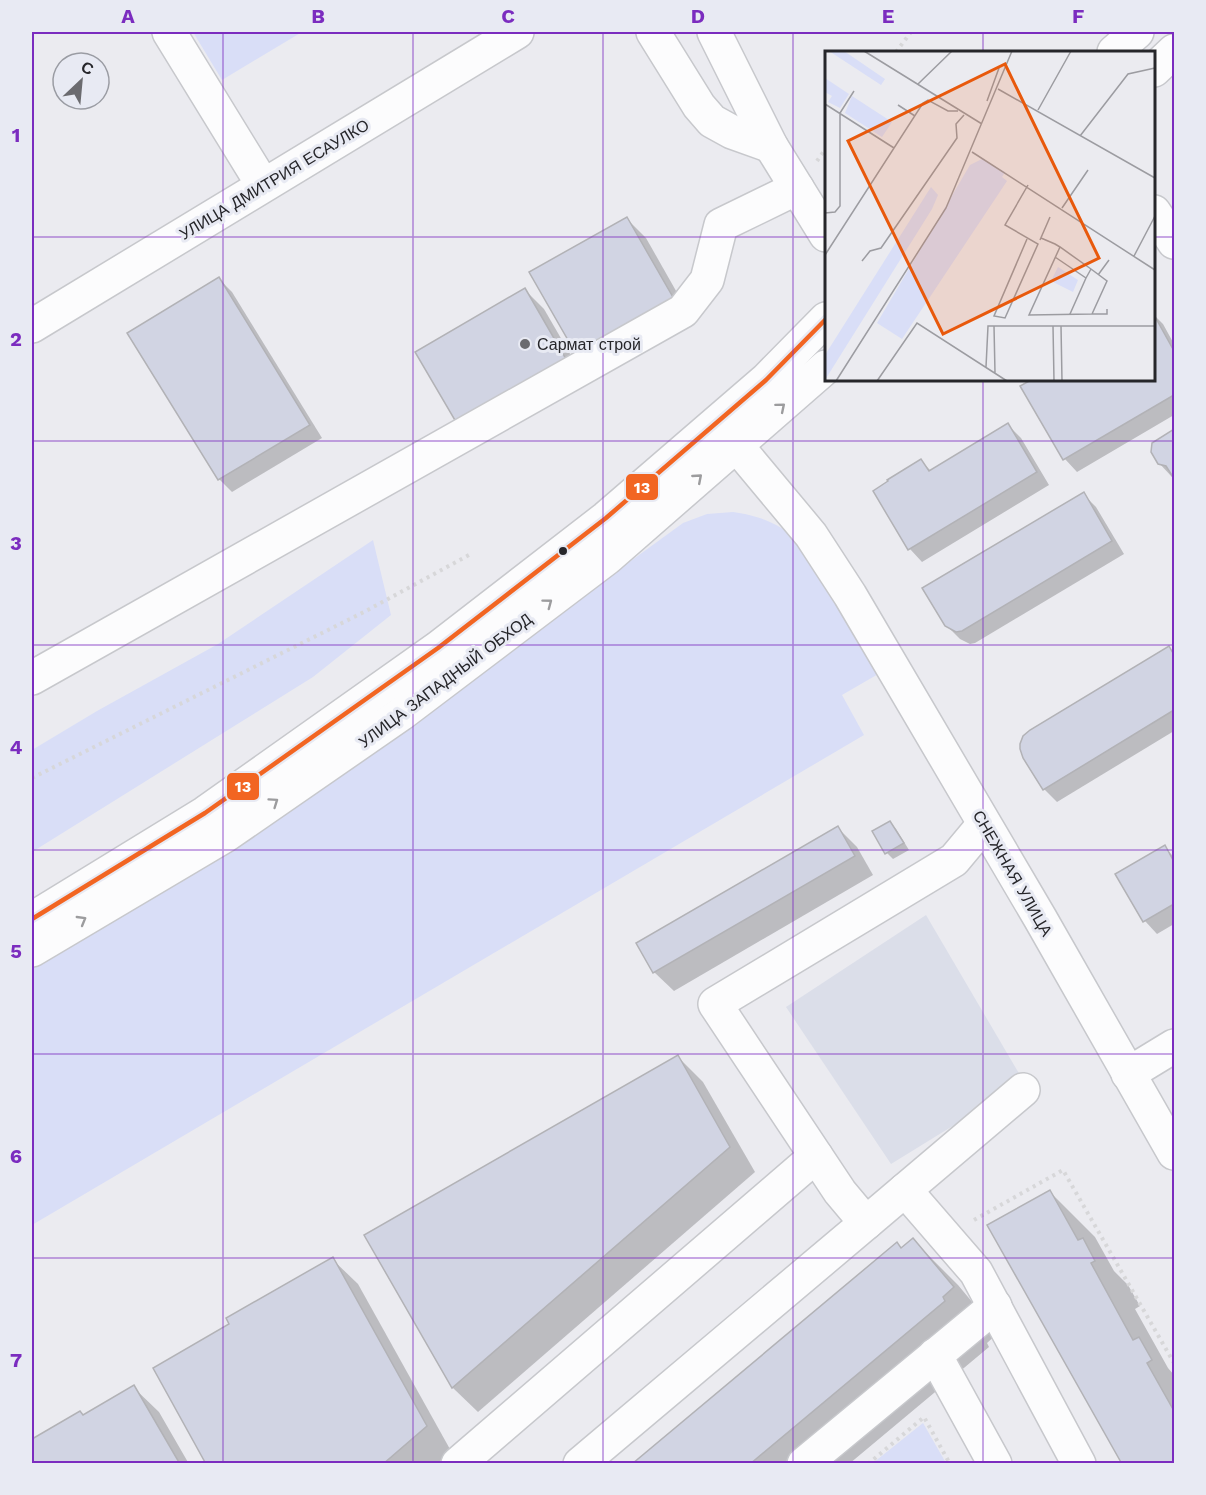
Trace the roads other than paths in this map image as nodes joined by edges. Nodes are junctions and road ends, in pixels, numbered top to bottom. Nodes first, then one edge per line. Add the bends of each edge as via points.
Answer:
1 (169, 32) edge
2 (517, 32) edge
3 (653, 32) edge
4 (714, 32) edge
5 (1137, 32) edge
6 (482, 40) edge
7 (1115, 51) edge
8 (1174, 51) edge
9 (1155, 69) edge
10 (771, 146) junction
11 (263, 185) junction
12 (797, 188) junction
13 (1155, 214) edge
14 (825, 233) edge
15 (1174, 242) edge
16 (825, 320) edge
17 (32, 326) edge
18 (825, 368) edge
19 (736, 445) junction
20 (32, 678) edge
21 (984, 824) junction
22 (32, 920) edge
23 (32, 950) edge
24 (1174, 1046) edge
25 (1128, 1074) junction
26 (1023, 1090) dead end
27 (1174, 1153) edge
28 (816, 1156) junction
29 (905, 1190) junction
30 (866, 1223) junction
31 (994, 1306) junction
32 (935, 1355) junction
33 (458, 1464) edge
34 (580, 1464) edge
35 (804, 1464) edge
36 (995, 1464) edge
37 (1079, 1464) edge

1 - 11 main road
2 - 6 main road, УЛИЦА ДМИТРИЯ ЕСАУЛКО
3 - 10 main road via 712,121
4 - 10 main road
5 - 7 main road
6 - 11 main road, УЛИЦА ДМИТРИЯ ЕСАУЛКО
8 - 9 main road
10 - 12 main road
11 - 17 main road, УЛИЦА ДМИТРИЯ ЕСАУЛКО
12 - 14 main road
12 - 20 main road via 721,225 707,280 683,311
13 - 15 main road
16 - 22 main road, УЛИЦА ЗАПАДНЫЙ ОБХОД via 766,380 606,518 438,648 205,813
19 -> 18 main road, УЛИЦА ЗАПАДНЫЙ ОБХОД
19 - 21 main road, СНЕЖНАЯ УЛИЦА via 811,535
23 -> 19 main road, УЛИЦА ЗАПАДНЫЙ ОБХОД via 226,835 401,714 607,558
21 - 25 main road, СНЕЖНАЯ УЛИЦА
21 - 28 main road via 954,860 715,1004
24 - 25 main road
25 - 27 main road, СНЕЖНАЯ УЛИЦА
26 - 29 main road
28 - 30 main road
28 - 33 main road
29 - 30 main road
29 - 31 main road via 976,1272
30 - 34 main road
31 - 32 main road
31 - 37 main road
32 - 35 main road
32 - 36 main road

